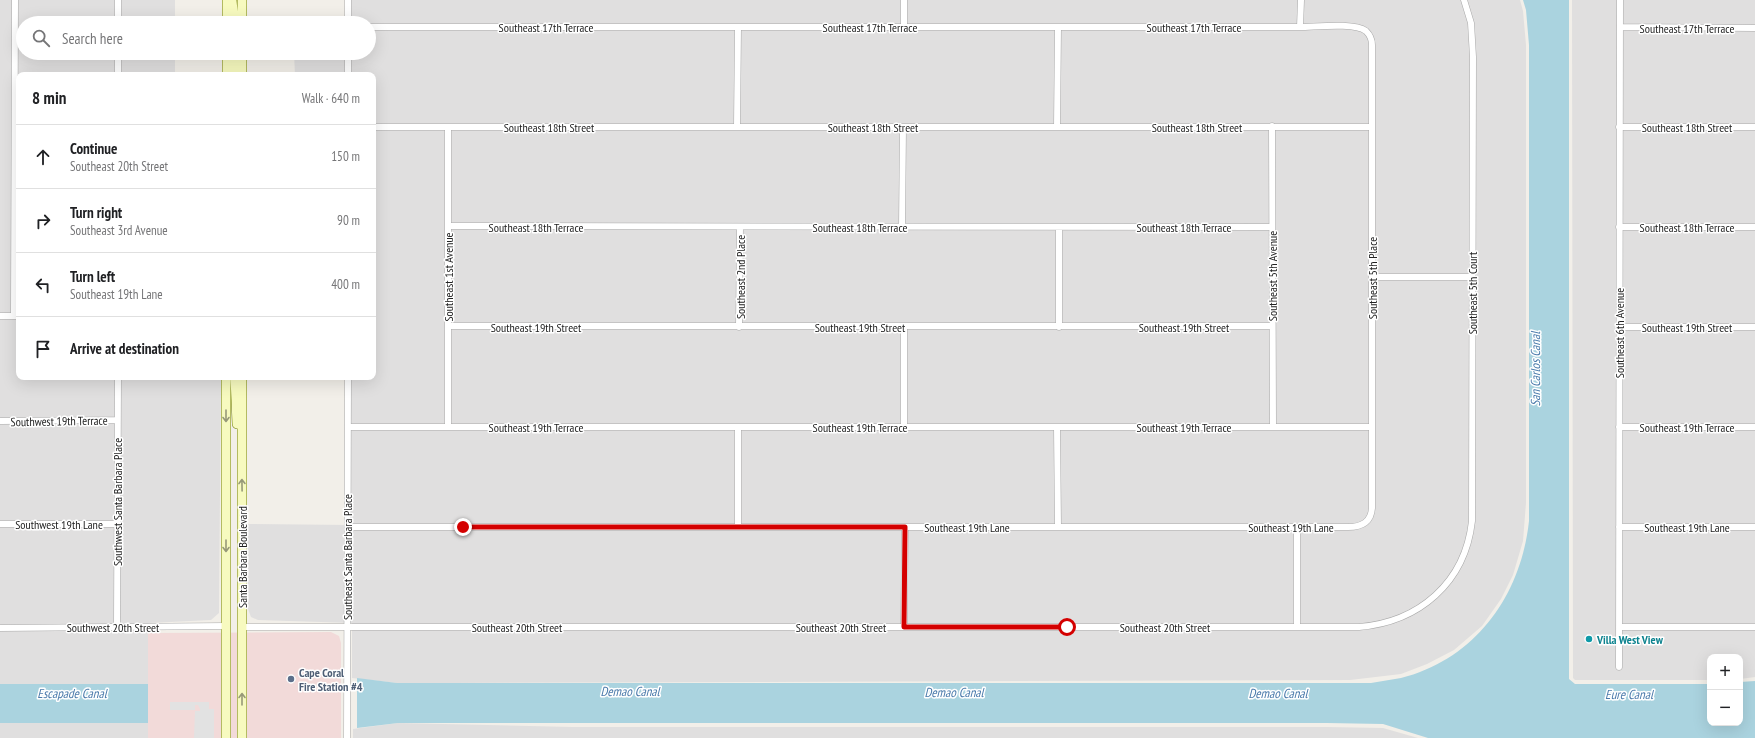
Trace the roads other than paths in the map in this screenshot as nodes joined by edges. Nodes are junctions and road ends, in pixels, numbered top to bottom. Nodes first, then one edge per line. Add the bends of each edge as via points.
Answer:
1 (15, 0) edge
2 (118, 0) edge
3 (227, 0) edge
4 (232, 0) edge
5 (242, 0) edge
6 (348, 0) edge
7 (904, 0) edge
8 (1300, 0) edge
9 (1464, 0) edge
10 (1620, 0) edge
11 (118, 16) edge
12 (227, 16) edge
13 (233, 16) edge
14 (242, 16) edge
15 (348, 16) edge
16 (376, 27) edge
17 (738, 27) junction
18 (904, 27) junction
19 (1058, 27) junction
20 (1300, 27) junction
21 (1620, 28) junction
22 (1755, 28) edge
23 (1369, 34) joint
24 (118, 60) edge
25 (227, 60) edge
26 (234, 60) edge
27 (242, 60) edge
28 (348, 60) edge
29 (118, 72) edge
30 (227, 72) edge
31 (234, 72) edge
32 (242, 72) edge
33 (348, 72) edge
34 (738, 126) junction
35 (1272, 126) junction
36 (376, 127) edge
37 (902, 127) junction
38 (1057, 127) junction
39 (1372, 127) junction
40 (1619, 127) junction
41 (1755, 127) edge
42 (448, 128) junction
43 (16, 158) edge
44 (448, 226) junction
45 (740, 227) junction
46 (902, 227) junction
47 (1059, 227) junction
48 (1272, 227) junction
49 (1619, 227) junction
50 (1755, 227) edge
51 (1372, 277) junction
52 (1472, 277) junction
53 (0, 316) edge
54 (16, 316) edge
55 (448, 326) junction
56 (1272, 326) junction
57 (739, 327) junction
58 (904, 327) junction
59 (1059, 327) junction
60 (1619, 327) junction
61 (1755, 327) edge
62 (118, 380) edge
63 (226, 380) edge
64 (235, 380) edge
65 (242, 380) edge
66 (348, 380) edge
67 (117, 420) junction
68 (0, 421) edge
69 (448, 426) junction
70 (904, 426) junction
71 (1273, 426) junction
72 (348, 427) junction
73 (738, 427) junction
74 (1058, 427) junction
75 (1372, 427) junction
76 (1755, 427) edge
77 (1619, 428) junction
78 (242, 436) junction
79 (1368, 520) joint
80 (0, 524) edge
81 (117, 524) junction
82 (348, 527) junction
83 (738, 527) junction
84 (905, 527) junction
85 (1058, 527) junction
86 (1297, 527) junction
87 (1619, 527) junction
88 (1755, 527) edge
89 (1449, 581) joint
90 (226, 626) junction
91 (117, 627) junction
92 (242, 627) junction
93 (904, 627) junction
94 (1298, 627) junction
95 (1619, 627) junction
96 (1755, 627) edge
97 (0, 628) edge
98 (347, 628) junction
99 (1619, 667) dead end
100 (226, 738) edge
101 (242, 738) edge
102 (347, 738) edge

1 - 43 street
2 - 11 street
3 - 12 main road
4 - 13 main road
5 - 14 main road
6 - 15 street
7 - 18 street
8 - 20 street
9 - 52 street, Southeast 5th Court via 1471,23 1472,46
10 - 21 street, Southeast 6th Avenue
16 - 17 street, Southeast 17th Terrace
17 - 18 street, Southeast 17th Terrace
17 - 34 street
18 - 19 street, Southeast 17th Terrace
19 - 20 street, Southeast 17th Terrace
19 - 38 street
20 - 23 street, Southeast 17th Terrace via 1357,28
21 - 22 street, Southeast 17th Terrace
21 - 40 street, Southeast 6th Avenue
23 - 39 street, Southeast 5th Place via 1372,45
24 - 29 street
25 - 30 main road
26 - 31 main road
27 - 32 main road
28 - 33 street
34 - 37 street, Southeast 18th Street
34 - 42 street, Southeast 18th Street
35 - 38 street, Southeast 18th Street
35 - 39 street, Southeast 18th Street
35 - 48 street, Southeast 5th Avenue
36 - 42 street, Southeast 18th Street
37 - 38 street, Southeast 18th Street
37 - 46 street
39 - 51 street, Southeast 5th Place
40 - 41 street, Southeast 18th Street
40 - 49 street, Southeast 6th Avenue
42 - 44 street, Southeast 1st Avenue
44 - 45 street, Southeast 18th Terrace
44 - 55 street, Southeast 1st Avenue
45 - 46 street, Southeast 18th Terrace
45 - 57 street, Southeast 2nd Place
46 - 47 street, Southeast 18th Terrace
47 - 48 street, Southeast 18th Terrace
47 - 59 street
48 - 56 street, Southeast 5th Avenue
49 - 50 street, Southeast 18th Terrace
49 - 60 street, Southeast 6th Avenue
51 - 52 street
51 - 75 street, Southeast 5th Place
52 - 89 street, Southeast 5th Court via 1472,521 1466,550
53 - 54 street
55 - 57 street, Southeast 19th Street
55 - 69 street, Southeast 1st Avenue
56 - 59 street, Southeast 19th Street
56 - 71 street, Southeast 5th Avenue
57 - 58 street, Southeast 19th Street
58 - 59 street, Southeast 19th Street
58 - 70 street
60 - 61 street, Southeast 19th Street
60 - 77 street, Southeast 6th Avenue
62 - 67 street, Southwest Santa Barbara Place
63 -> 90 main road, Santa Barbara Boulevard
64 - 78 main road via 236,419
65 - 78 main road, Santa Barbara Boulevard
66 - 72 street, Southeast Santa Barbara Place
67 - 68 street, Southwest 19th Terrace
67 - 81 street, Southwest Santa Barbara Place
69 - 72 street, Southeast 19th Terrace
69 - 73 street, Southeast 19th Terrace
70 - 73 street, Southeast 19th Terrace
70 - 74 street, Southeast 19th Terrace
71 - 74 street, Southeast 19th Terrace
71 - 75 street, Southeast 19th Terrace
72 - 82 street, Southeast Santa Barbara Place
73 - 83 street
74 - 85 street
75 - 79 street, Southeast 5th Place via 1372,508
76 - 77 street, Southeast 19th Terrace
77 - 87 street, Southeast 6th Avenue
92 -> 78 main road, Santa Barbara Boulevard
79 - 86 street, Southeast 19th Lane via 1355,527
80 - 81 street, Southwest 19th Lane
81 - 91 street, Southwest Santa Barbara Place
82 - 83 street, Southeast 19th Lane
82 - 98 street, Southeast Santa Barbara Place
83 - 84 street, Southeast 19th Lane
84 - 85 street, Southeast 19th Lane
84 - 93 street
85 - 86 street, Southeast 19th Lane
86 - 94 street
87 - 88 street, Southeast 19th Lane
87 - 95 street, Southeast 6th Avenue
89 - 94 street, Southeast 20th Street via 1426,603 1388,622 1359,627
90 - 91 street, Southwest 20th Street
90 - 100 main road, Santa Barbara Boulevard
91 - 97 street, Southwest 20th Street
92 - 98 street, Southeast 20th Street
101 -> 92 main road, Santa Barbara Boulevard
93 - 94 street, Southeast 20th Street
93 - 98 street, Southeast 20th Street
95 - 96 street
95 - 99 street, Southeast 6th Avenue
98 - 102 street, Southeast Santa Barbara Place

